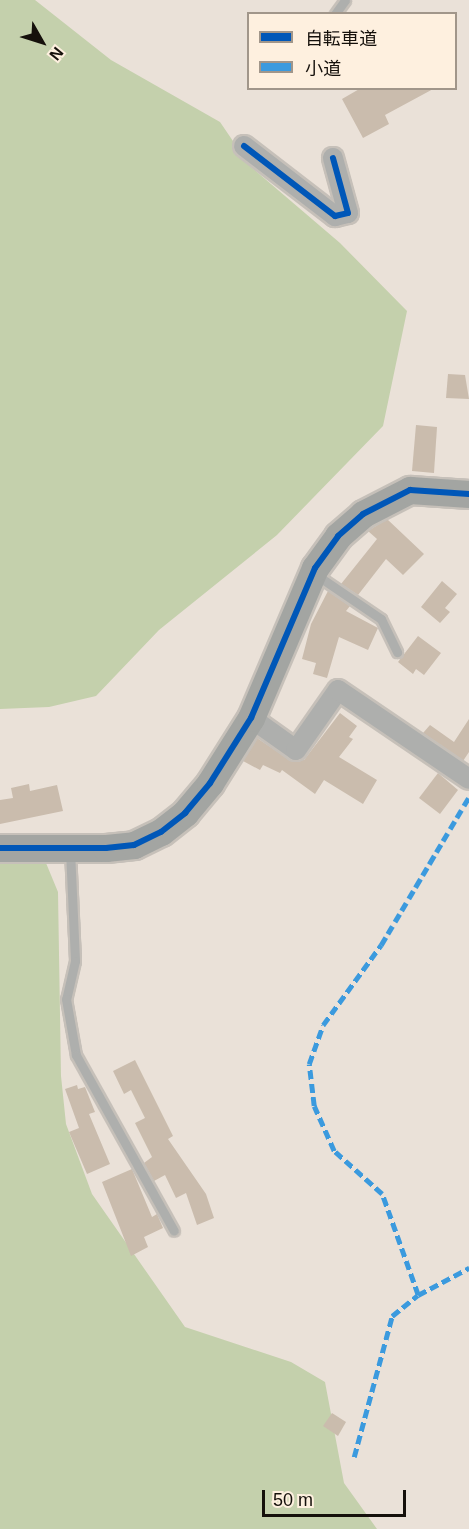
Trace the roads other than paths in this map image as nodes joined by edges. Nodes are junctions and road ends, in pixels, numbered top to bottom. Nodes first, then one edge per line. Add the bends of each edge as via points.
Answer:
1 (244, 146) dead end
2 (333, 158) dead end
3 (469, 494) edge
4 (313, 573) junction
5 (397, 652) dead end
6 (251, 718) junction
7 (469, 779) edge
8 (70, 847) junction
9 (0, 848) edge
10 (174, 1231) dead end

1 - 2 street via 335,216 348,213
3 - 4 street via 410,490 388,500 363,514 338,536
4 - 5 lane via 381,619
4 - 6 street
6 - 7 street via 296,750 338,690
6 - 8 street via 210,783 185,813 161,832 134,845
8 - 9 street
8 - 10 lane via 75,960 66,999 76,1055

